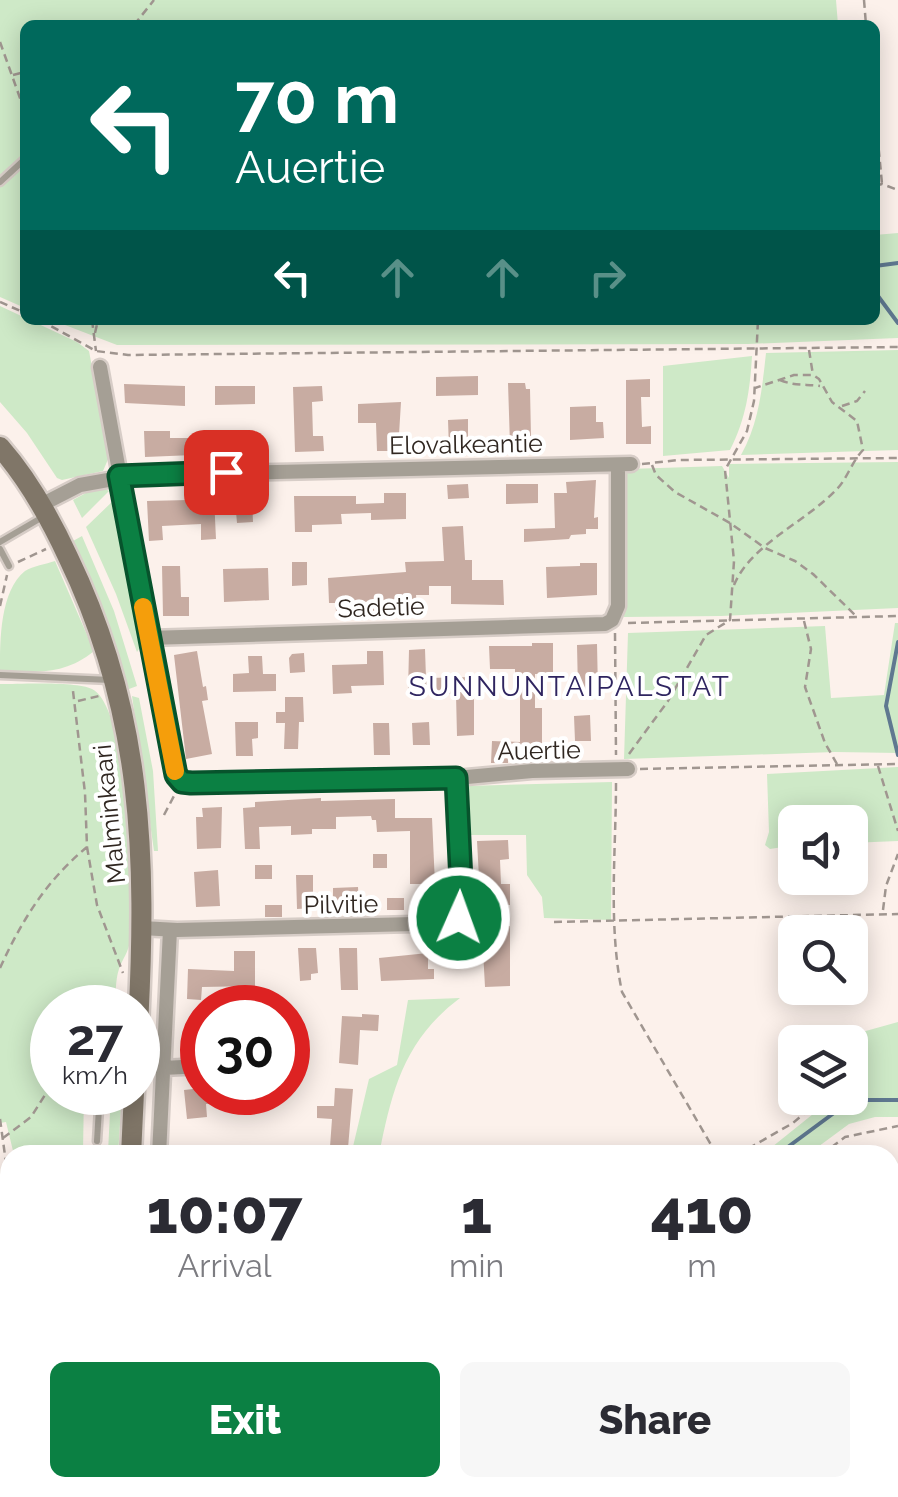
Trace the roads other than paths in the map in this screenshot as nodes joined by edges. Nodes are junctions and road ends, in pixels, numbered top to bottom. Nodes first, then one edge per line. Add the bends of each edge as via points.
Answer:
1 (20, 164) edge
2 (0, 182) edge
3 (98, 359) road end
4 (0, 447) edge
5 (119, 476) junction
6 (44, 510) junction
7 (0, 542) edge
8 (0, 550) edge
9 (10, 566) road end
10 (612, 620) joint
11 (149, 638) junction
12 (0, 675) edge
13 (110, 688) junction
14 (622, 770) road end
15 (456, 778) junction
16 (142, 928) junction
17 (170, 930) junction
18 (140, 985) edge
19 (180, 1067) edge
20 (163, 1068) junction
21 (99, 1115) edge
22 (133, 1115) edge
23 (98, 1141) dead end
24 (131, 1145) edge
25 (159, 1145) edge

1 - 2 lane
3 - 5 street
4 - 6 main road, Malminkaari
5 - 6 street, Elovalkeantie via 70,489
5 - 10 street, Elovalkeantie via 625,464
5 - 11 street
6 - 7 lane
6 - 13 main road, Malminkaari via 84,590
8 - 9 lane
10 - 11 street, Sadetie
11 - 15 street, Auertie via 174,771 182,782
12 - 13 lane via 69,678
13 - 16 main road, Malminkaari via 136,784
14 - 15 street, Auertie
15 - 17 street, Pilvitie via 462,902 454,923
16 - 17 street, Pilvitie
16 - 18 main road, Malminkaari
17 - 20 street
19 - 20 street
20 - 25 street
21 - 23 lane
22 - 24 main road

